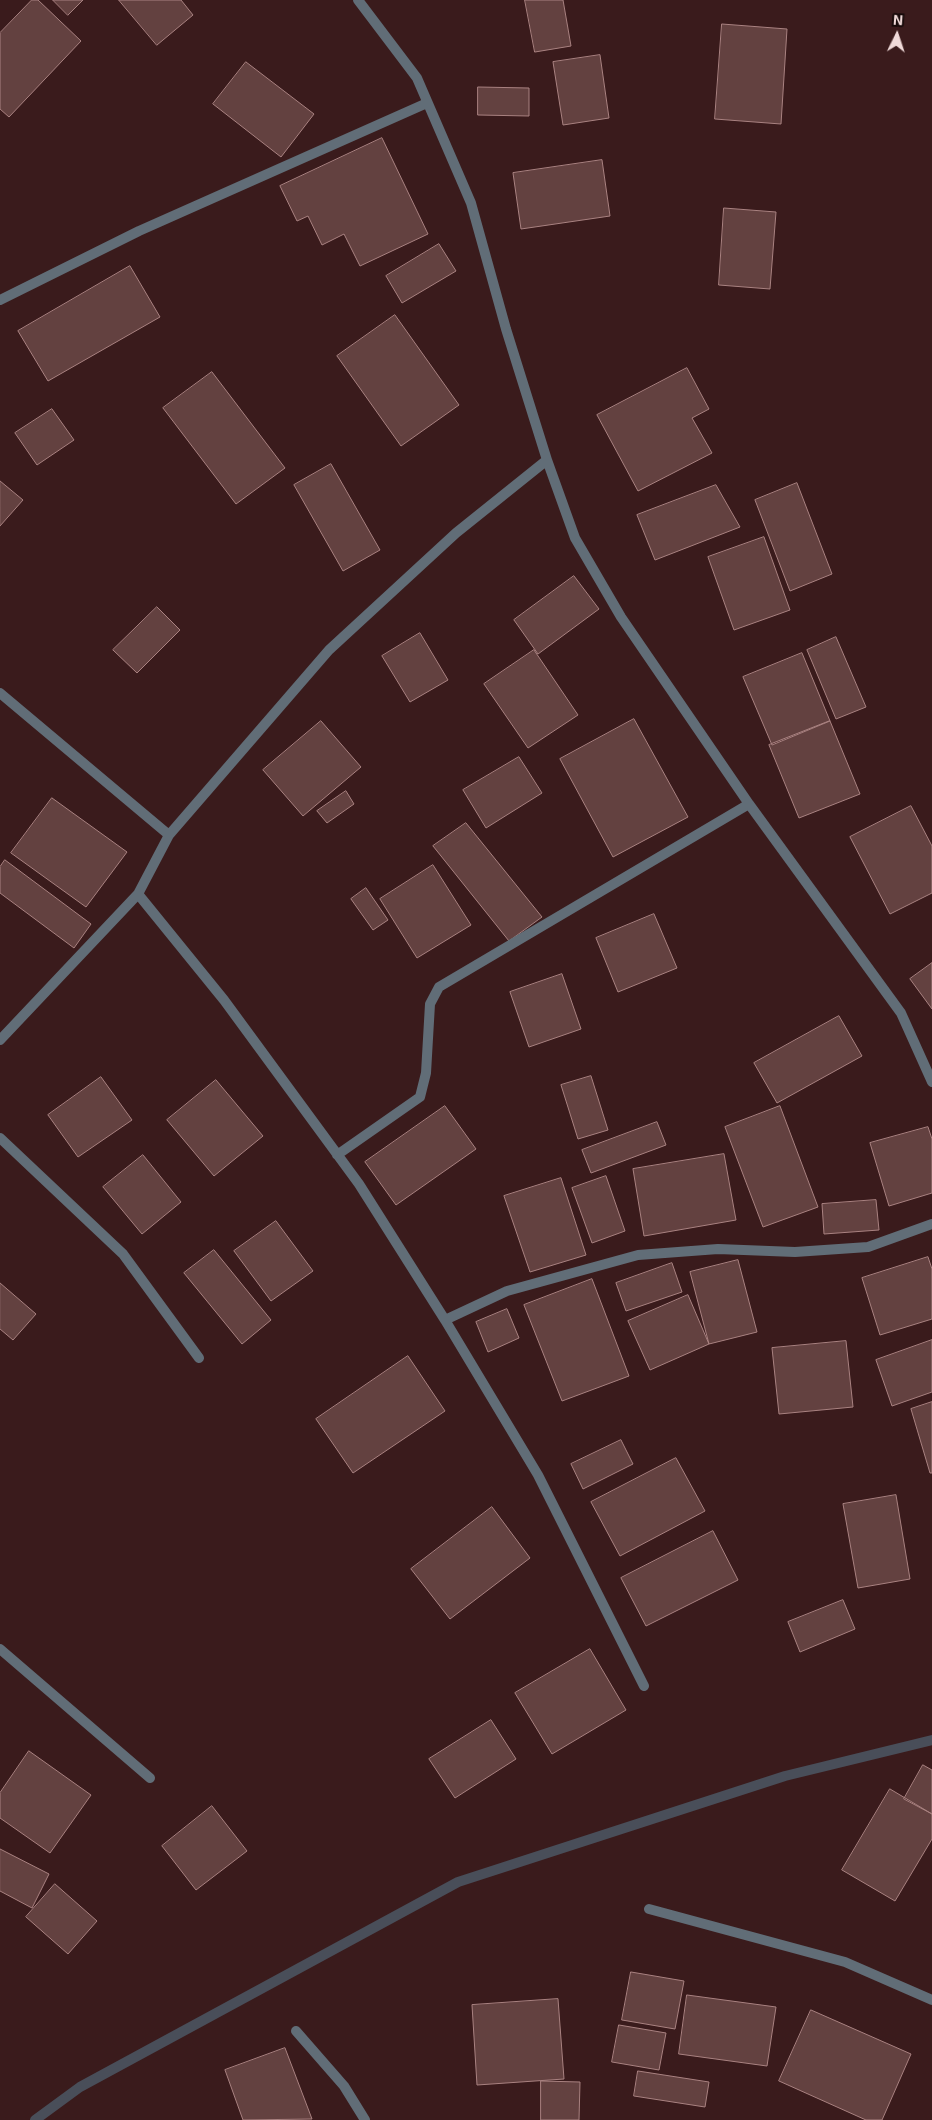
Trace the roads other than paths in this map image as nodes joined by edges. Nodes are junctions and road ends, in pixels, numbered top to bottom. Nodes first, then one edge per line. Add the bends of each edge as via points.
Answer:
1 (358, 0) edge
2 (428, 103) junction
3 (0, 300) edge
4 (546, 460) junction
5 (0, 692) edge
6 (748, 804) junction
7 (169, 835) junction
8 (138, 894) junction
9 (0, 1040) edge
10 (932, 1082) edge
11 (0, 1138) edge
12 (337, 1155) junction
13 (932, 1224) edge
14 (445, 1320) junction
15 (199, 1358) dead end
16 (0, 1649) edge
17 (644, 1686) dead end
18 (150, 1778) dead end
19 (649, 1909) dead end
20 (932, 2000) edge
21 (296, 2031) dead end
22 (365, 2120) edge

1 - 2 street via 417,78
2 - 3 street via 139,231
2 - 4 street via 471,203
4 - 6 street via 575,538 621,617
4 - 7 street via 456,533 329,650
5 - 7 street
6 - 10 street via 901,1013
6 - 12 street via 439,987 430,1004 426,1073 420,1098
7 - 8 street
8 - 9 street
8 - 12 street via 224,1000
11 - 15 street via 124,1254
12 - 14 street via 359,1184
13 - 14 street via 868,1247 795,1252 718,1249 638,1255 507,1291
14 - 17 street via 538,1474
16 - 18 street
19 - 20 street via 845,1962
21 - 22 street via 344,2086

